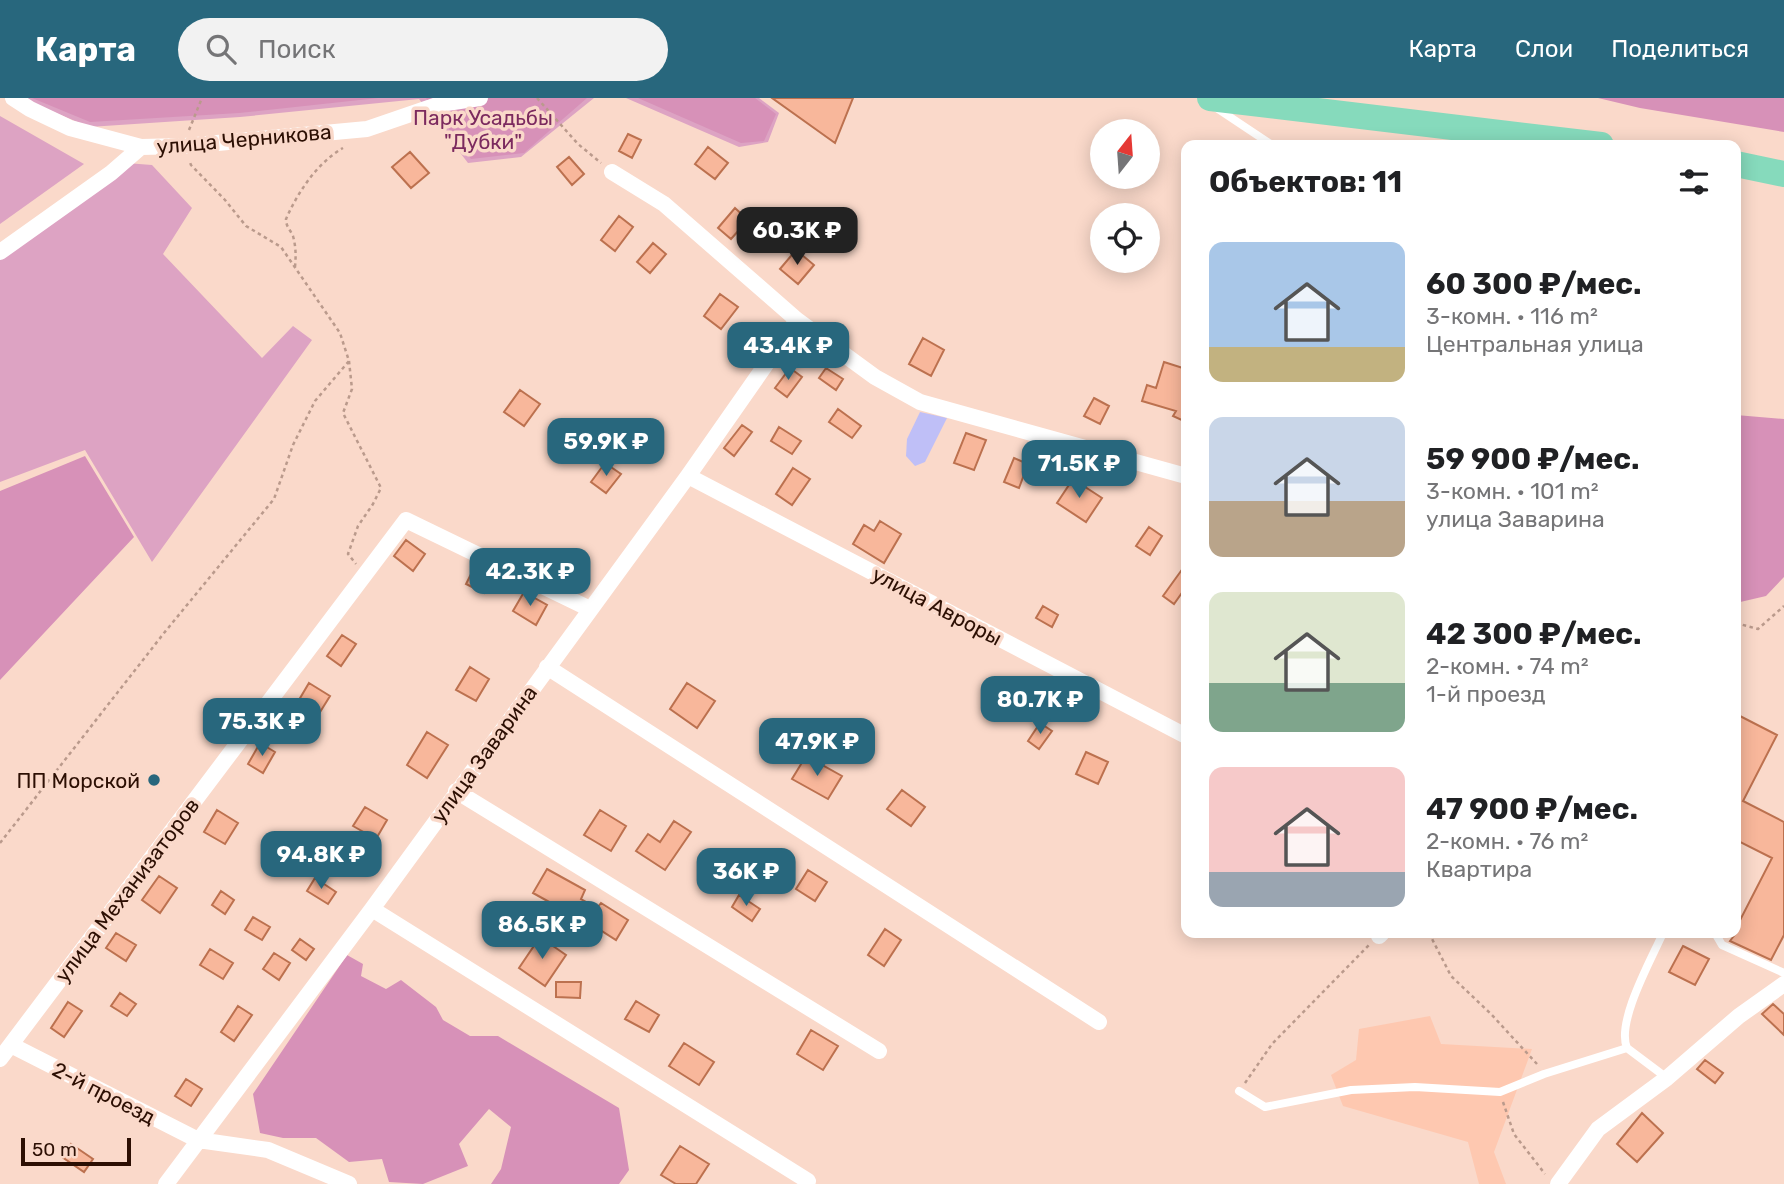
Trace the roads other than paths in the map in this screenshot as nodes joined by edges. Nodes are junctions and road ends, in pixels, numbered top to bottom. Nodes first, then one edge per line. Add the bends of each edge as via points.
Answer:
1 (13, 98) edge
2 (481, 98) edge
3 (1200, 98) edge
4 (1210, 98) edge
5 (1275, 103) edge
6 (1264, 140) edge
7 (1516, 140) edge
8 (141, 147) junction
9 (1741, 165) edge
10 (612, 172) road end
11 (1784, 174) edge
12 (0, 251) edge
13 (797, 320) junction
14 (688, 475) junction
15 (1181, 475) edge
16 (590, 609) junction
17 (547, 667) junction
18 (1181, 733) edge
19 (456, 791) junction
20 (372, 909) junction
21 (1660, 938) edge
22 (1718, 938) edge
23 (1784, 973) edge
24 (1784, 984) edge
25 (1099, 1022) dead end
26 (11, 1045) junction
27 (1627, 1048) junction
28 (879, 1051) dead end
29 (0, 1059) edge
30 (1667, 1077) junction
31 (1239, 1091) road end
32 (198, 1140) junction
33 (1553, 1180) edge
34 (808, 1181) dead end
35 (166, 1184) edge
36 (349, 1184) edge

1 - 8 street, улица Черникова via 69,128
2 - 8 street, улица Черникова via 440,104 367,129
3 - 6 lane
4 - 5 main road
5 - 7 main road
8 - 12 street
9 - 11 main road
10 - 13 street via 664,204
13 - 14 street, улица Заварина
13 - 15 street via 875,377 920,402
14 - 16 street, улица Заварина
14 - 18 street, улица Авроры
16 - 17 street, улица Заварина
16 - 26 street, улица Механизаторов via 406,520
17 - 19 street, улица Заварина
17 - 25 street
19 - 20 street, улица Заварина
19 - 28 street
20 - 32 street, улица Заварина
20 - 34 street
21 - 27 lane via 1625,1019
22 - 23 lane via 1722,945
24 - 30 street
26 - 29 street, улица Механизаторов
26 - 32 street, 2-й проезд
27 - 30 lane
27 - 31 lane via 1500,1092 1415,1087 1351,1090 1265,1107
30 - 33 street via 1598,1129
32 - 35 street, улица Заварина
32 - 36 street, 2-й проезд via 268,1150

